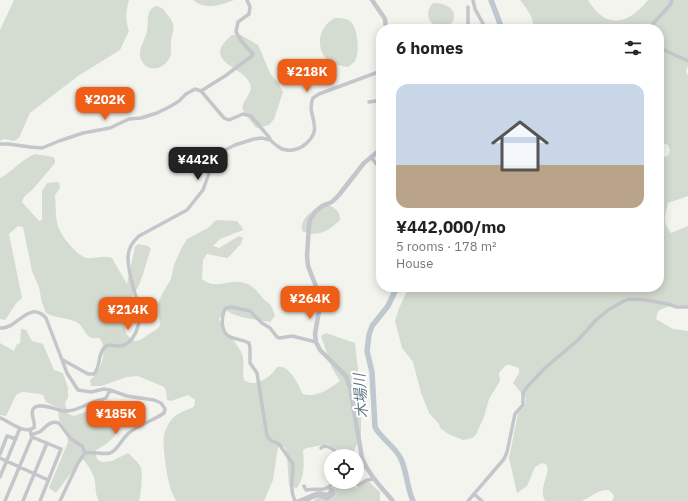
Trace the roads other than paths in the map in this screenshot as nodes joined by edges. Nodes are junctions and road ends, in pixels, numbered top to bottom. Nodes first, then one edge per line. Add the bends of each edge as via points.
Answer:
1 (247, 0) edge
2 (372, 0) edge
3 (473, 0) edge
4 (672, 0) edge
5 (468, 7) dead end
6 (386, 24) edge
7 (468, 24) edge
8 (483, 24) edge
9 (653, 24) edge
10 (664, 50) edge
11 (688, 61) edge
12 (376, 73) edge
13 (202, 91) junction
14 (376, 101) edge
15 (369, 102) dead end
16 (270, 140) junction
17 (0, 144) edge
18 (376, 153) edge
19 (371, 157) junction
20 (376, 164) edge
21 (688, 307) edge
22 (0, 328) edge
23 (316, 342) junction
24 (63, 360) junction
25 (110, 390) junction
26 (0, 418) edge
27 (20, 428) junction
28 (30, 430) junction
29 (32, 436) junction
30 (16, 439) junction
31 (47, 443) junction
32 (321, 448) dead end
33 (330, 449) edge
34 (85, 452) junction
35 (0, 454) edge
36 (0, 458) edge
37 (6, 461) junction
38 (365, 465) joint
39 (20, 467) junction
40 (34, 474) junction
41 (0, 477) edge
42 (48, 480) junction
43 (375, 480) junction
44 (364, 482) edge
45 (304, 486) dead end
46 (325, 489) edge
47 (330, 489) edge
48 (331, 489) edge
49 (474, 494) junction
50 (5, 501) edge
51 (22, 501) edge
52 (40, 501) edge
53 (60, 501) edge
54 (297, 501) edge
55 (305, 501) edge
56 (393, 501) edge
57 (468, 501) edge
58 (482, 501) edge

1 - 13 street via 249,14 238,22 236,32 253,54
2 - 6 street via 385,19
3 - 8 street
4 - 9 street
5 - 7 street
10 - 11 street
12 - 16 street via 313,98 311,106 314,132 307,143 298,149 285,150
13 - 16 street via 224,118 229,120 243,114 251,116
13 - 17 street via 189,91 179,101 158,113 59,140 42,148
14 - 15 street
16 - 24 street via 254,139 235,144 220,152 214,159 203,190 187,210 133,241 128,258 140,311 140,320 133,338 120,346 105,347 94,374 88,374
18 - 19 street
19 - 20 street
19 - 23 street via 357,170 339,195 315,212 310,220 308,266 319,294 320,305
21 - 49 street via 629,299 596,320 527,387 523,405 515,414 507,452
22 - 24 street via 9,327 31,312 43,315
23 - 38 street via 320,350 346,376
23 - 54 street via 292,336 277,337 250,311 231,307 224,311 223,330 227,336 249,343 250,363 257,373 268,436 270,440 279,444 293,464 292,495
24 - 25 street via 67,373 78,390
25 - 28 street via 106,398 79,409 61,411 37,405 32,412 34,428
25 - 34 street via 127,396 154,400 161,403 165,409 164,413 130,431 115,450 109,453
26 - 27 street
27 - 28 street
27 - 30 street
28 - 29 street
29 - 31 street
29 - 34 street via 51,422 56,422 82,446
29 - 39 street
30 - 35 street via 8,436
30 - 37 street
31 - 40 street
31 - 42 street via 61,449
32 - 33 street via 326,446
34 - 53 street
36 - 37 street
37 - 39 street
37 - 41 street
38 - 43 street
39 - 40 street
39 - 50 street
40 - 42 street
40 - 51 street
42 - 52 street
43 - 44 street
43 - 56 street
45 - 46 street via 306,490
47 - 54 street via 328,495 317,493
48 - 55 street via 333,494 331,497 318,495
49 - 57 street
49 - 58 street

